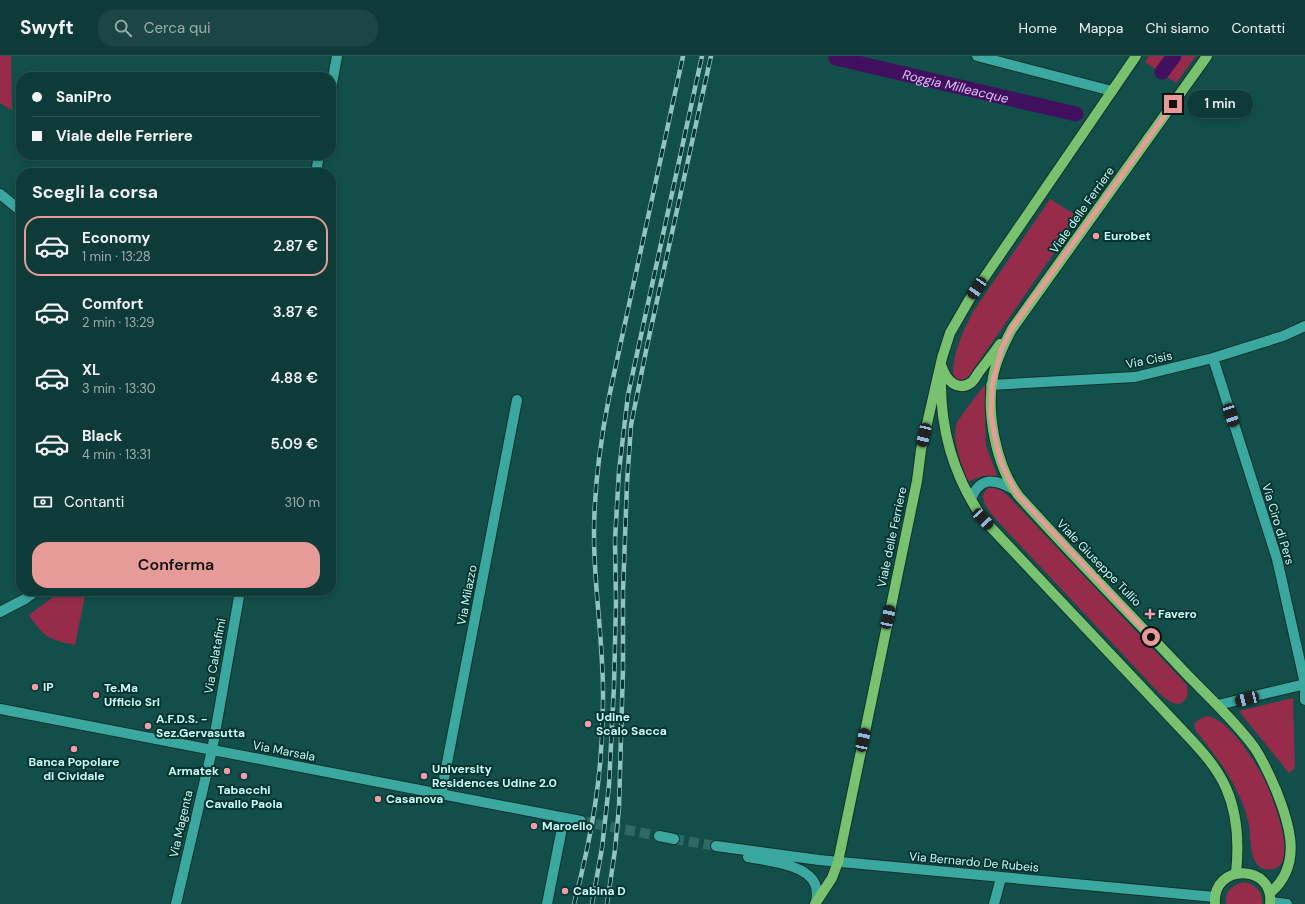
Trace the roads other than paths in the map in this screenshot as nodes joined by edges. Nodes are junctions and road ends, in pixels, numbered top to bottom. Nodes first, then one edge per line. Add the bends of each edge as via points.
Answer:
1 (337, 56) edge
2 (977, 56) edge
3 (1136, 56) edge
4 (1207, 56) edge
5 (334, 72) edge
6 (1112, 91) junction
7 (0, 194) edge
8 (16, 207) edge
9 (1305, 326) edge
10 (1012, 328) junction
11 (942, 358) junction
12 (1213, 358) junction
13 (992, 385) junction
14 (517, 400) dead end
15 (1014, 489) junction
16 (971, 498) junction
17 (29, 596) edge
18 (239, 596) edge
19 (0, 612) edge
20 (1305, 684) edge
21 (1305, 700) edge
22 (1218, 706) junction
23 (0, 709) edge
24 (212, 750) junction
25 (441, 794) junction
26 (564, 818) junction
27 (582, 821) tunnel mouth
28 (659, 836) tunnel mouth
29 (674, 839) tunnel mouth
30 (716, 846) tunnel mouth
31 (730, 849) junction
32 (838, 862) junction
33 (1236, 873) junction
34 (1002, 878) junction
35 (1270, 900) edge
36 (1215, 901) edge
37 (816, 903) edge
38 (176, 904) edge
39 (547, 904) edge
40 (994, 904) edge
41 (1288, 904) edge

1 - 5 street
2 - 6 street
3 - 6 main road, Viale delle Ferriere
4 - 10 main road, Viale delle Ferriere
6 - 11 main road, Viale delle Ferriere via 964,309 950,333
7 - 8 street
9 - 12 street, Via Cisis via 1283,336
10 - 11 main road via 972,382 966,385 957,386 949,381 943,371
10 - 13 main road, Viale delle Ferriere via 1001,350
11 - 16 main road, Viale delle Ferriere via 944,426 956,467
11 - 32 main road, Viale delle Ferriere
12 - 13 street, Via Cisis via 1135,378
12 - 20 street, Via Ciro di Pers via 1277,559
13 - 15 main road, Viale Giuseppe Tullio via 991,415 996,443 1002,465
14 - 25 street, Via Milazzo
15 - 16 street, Viale Giuseppe Tullio via 997,482 985,482 974,490
15 - 22 main road, Viale Giuseppe Tullio
16 - 33 main road via 983,519 1184,732 1217,771 1234,812 1238,855
17 - 19 street
18 - 24 street, Via Calatafimi
20 - 21 street, Via Ciro di Pers
20 - 22 street
22 - 35 main road, Viale Giuseppe Tullio via 1255,748 1273,784 1289,827 1291,840 1287,870
23 - 24 street, Via Marsala
24 - 25 street, Via Marsala
24 - 38 street, Via Magenta
25 - 26 street, Via Marsala
26 - 27 street
26 - 39 street
28 - 29 street
30 - 31 street, Via Bernardo De Rubeis
31 - 32 street, Via Bernardo De Rubeis
31 - 37 street, Via Bernardo De Rubeis via 739,855 802,870 815,885
32 - 34 street, Via Bernardo De Rubeis
32 - 37 main road, Viale delle Ferriere via 832,878
33 - 35 main road via 1258,877 1266,885
33 - 36 main road via 1222,882 1216,891
34 - 36 street, Via Bernardo De Rubeis
34 - 40 street
35 - 41 street

